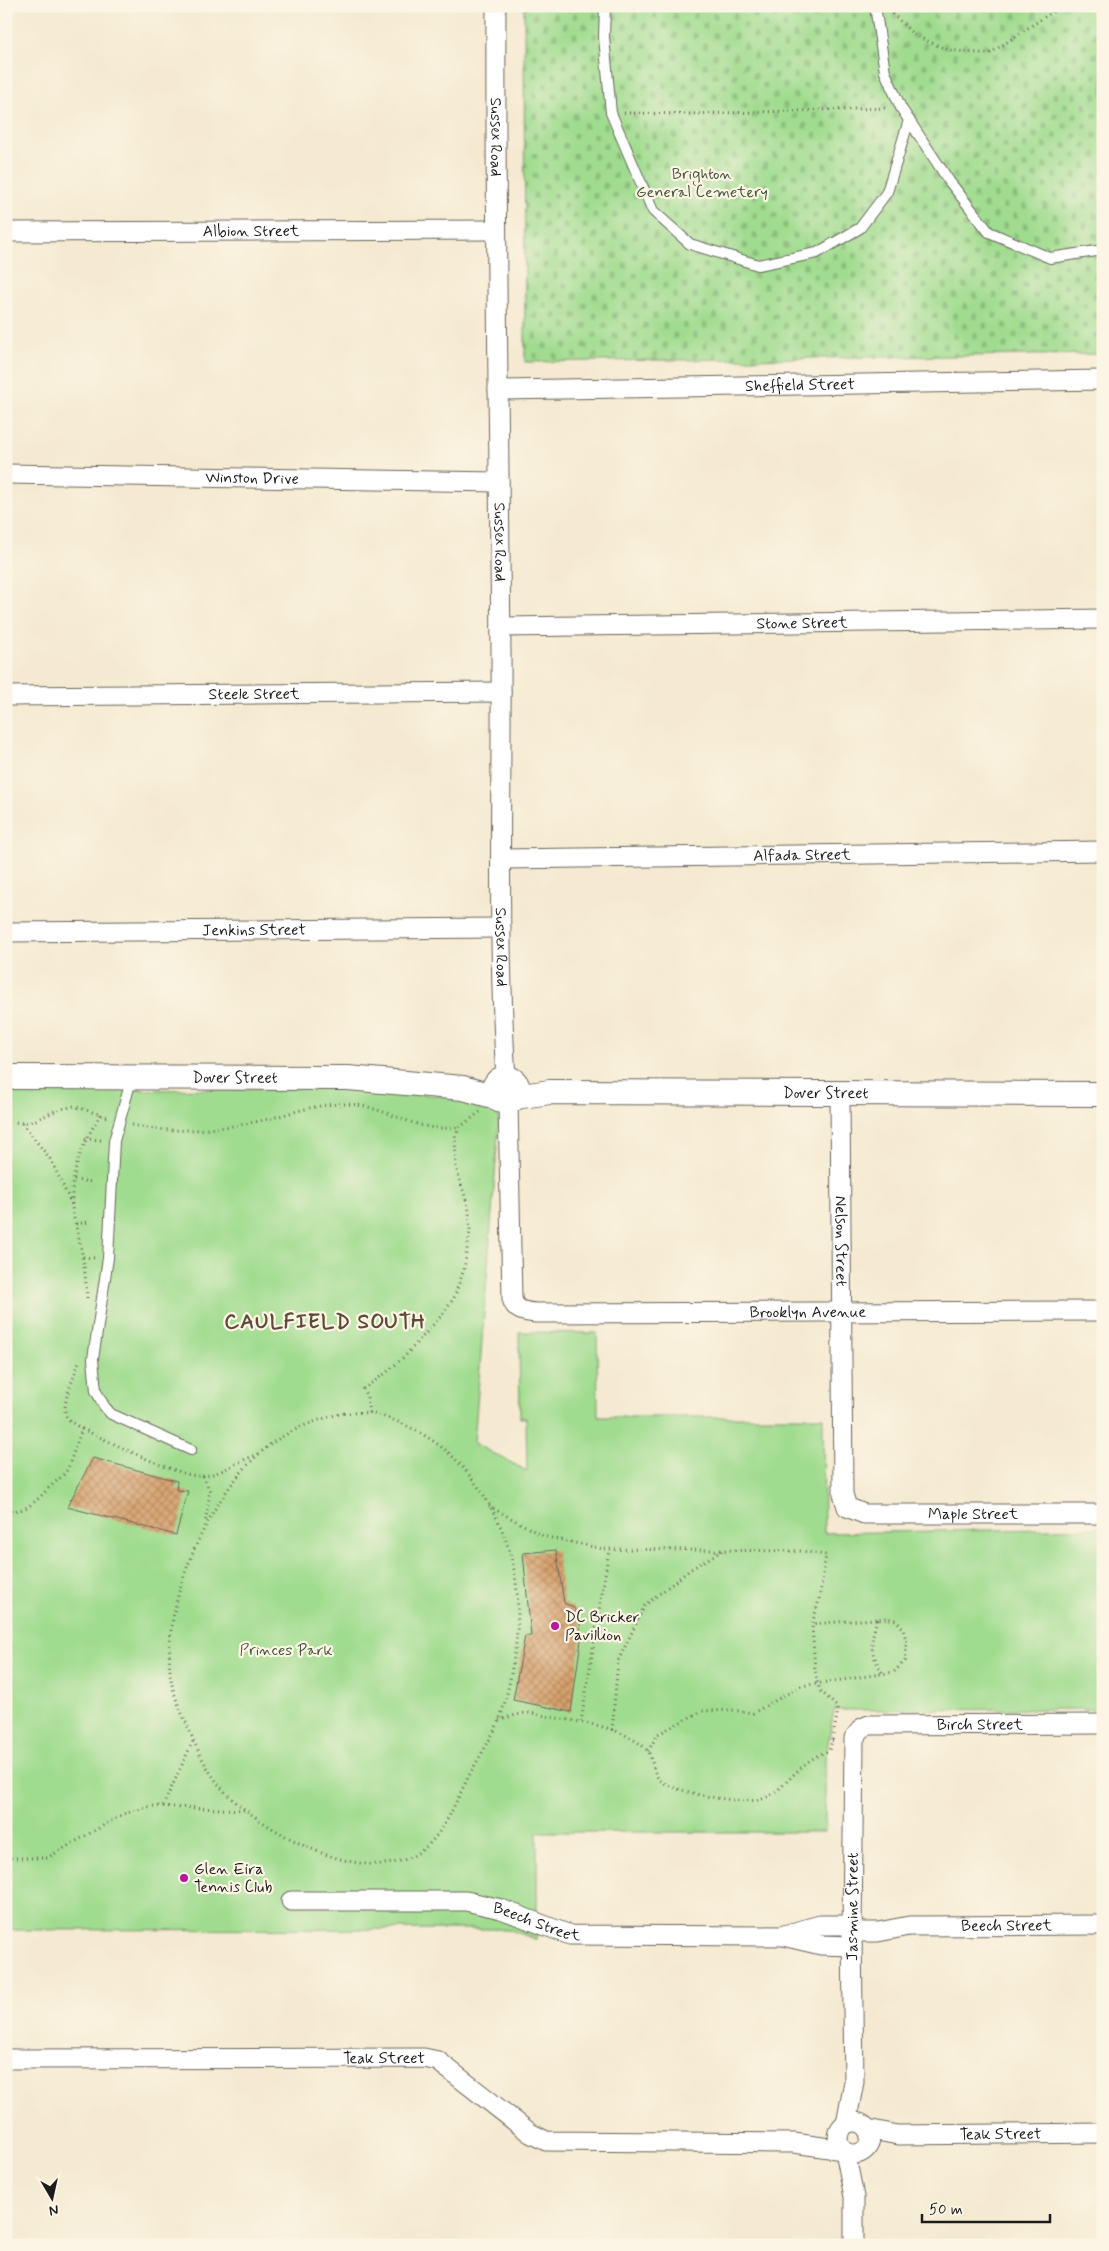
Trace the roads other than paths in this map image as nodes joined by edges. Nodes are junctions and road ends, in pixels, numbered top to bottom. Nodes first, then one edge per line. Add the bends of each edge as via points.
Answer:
1 (496, 6) edge
2 (605, 6) edge
3 (875, 6) edge
4 (909, 120) junction
5 (495, 230) junction
6 (6, 232) edge
7 (1103, 250) edge
8 (1103, 380) edge
9 (498, 390) junction
10 (6, 474) edge
11 (499, 482) junction
12 (1103, 619) edge
13 (501, 627) junction
14 (501, 692) junction
15 (6, 696) edge
16 (1103, 851) edge
17 (502, 859) junction
18 (501, 928) junction
19 (6, 932) edge
20 (6, 1077) edge
21 (132, 1077) junction
22 (503, 1093) junction
23 (840, 1093) junction
24 (1103, 1094) edge
25 (515, 1307) joint
26 (1103, 1311) edge
27 (842, 1312) junction
28 (191, 1450) dead end
29 (847, 1507) joint
30 (1103, 1514) edge
31 (1103, 1724) edge
32 (855, 1737) joint
33 (291, 1901) dead end
34 (1103, 1925) edge
35 (853, 1931) junction
36 (6, 2059) edge
37 (1103, 2133) edge
38 (855, 2138) junction
39 (854, 2245) edge

1 - 5 street, Sussex Road
2 - 4 lane via 604,37 611,113 653,211 690,244 758,265 817,253 860,228 887,192
3 - 4 lane via 885,72
4 - 7 lane via 949,181 989,232 1050,258
5 - 6 street, Albion Street
5 - 9 street, Sussex Road
8 - 9 street, Sheffield Street
9 - 11 street, Sussex Road
10 - 11 street, Winston Drive
11 - 13 street, Sussex Road
12 - 13 street, Stone Street
13 - 14 street, Sussex Road
14 - 15 street, Steele Street
14 - 17 street, Sussex Road
16 - 17 street, Alfada Street
17 - 18 street, Sussex Road
18 - 19 street, Jenkins Street
18 - 22 street, Sussex Road
20 - 21 street, Dover Street
21 - 22 street, Dover Street via 348,1078
21 - 28 lane via 114,1141 107,1269 94,1344 96,1391 111,1414
22 - 23 street, Dover Street
22 - 25 street, Sussex Road via 509,1138 511,1292
23 - 24 street, Dover Street
23 - 27 street, Nelson Street
25 - 27 street, Brooklyn Avenue via 536,1313
26 - 27 street, Brooklyn Avenue
27 - 29 street, Nelson Street via 843,1494
29 - 30 street, Maple Street via 864,1514
31 - 32 street, Birch Street via 868,1725
32 - 35 street, Jasmine Street
33 - 35 street, Beech Street via 472,1902 501,1908 570,1935 783,1936 820,1925
34 - 35 street, Beech Street via 909,1926 878,1921
35 - 38 street, Jasmine Street
36 - 38 street, Teak Street via 424,2058 438,2061 546,2142 794,2143
37 - 38 street, Teak Street
38 - 39 street, Jasmine Street

